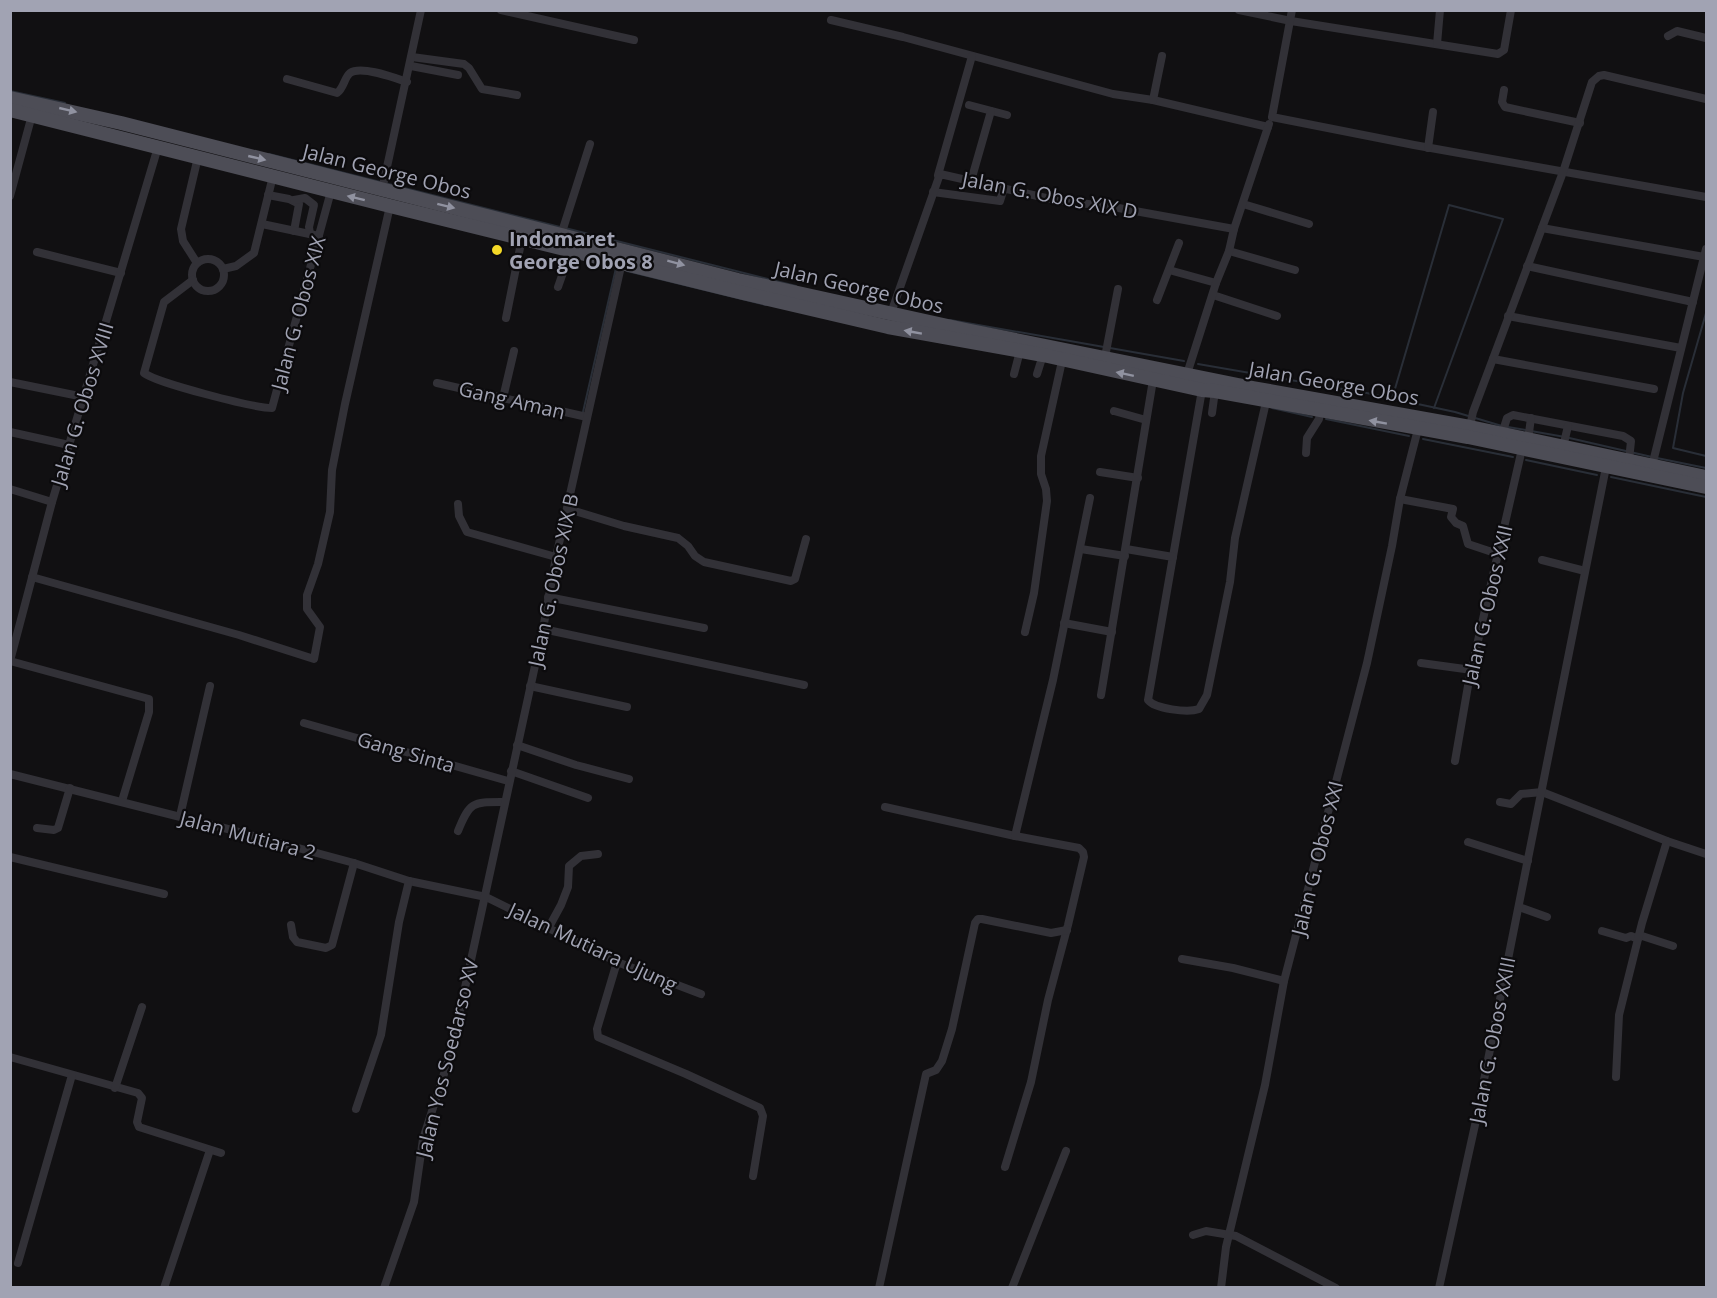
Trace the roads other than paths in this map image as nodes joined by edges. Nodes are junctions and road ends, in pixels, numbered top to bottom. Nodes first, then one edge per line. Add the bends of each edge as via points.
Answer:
1 (421, 10) edge
2 (501, 10) edge
3 (1239, 10) edge
4 (1292, 10) edge
5 (1440, 10) edge
6 (1511, 10) edge
7 (831, 20) dead end
8 (1291, 21) junction
9 (1668, 36) dead end
10 (1707, 38) edge
11 (634, 40) dead end
12 (1437, 44) junction
13 (972, 56) junction
14 (1162, 56) dead end
15 (411, 62) junction
16 (458, 75) dead end
17 (287, 79) dead end
18 (407, 81) junction
19 (1504, 90) dead end
20 (517, 95) dead end
21 (10, 98) edge
22 (1707, 99) edge
23 (1153, 100) junction
24 (969, 105) dead end
25 (10, 110) edge
26 (991, 111) junction
27 (1433, 112) dead end
28 (32, 115) junction
29 (1007, 115) dead end
30 (1272, 117) junction
31 (1580, 123) junction
32 (1268, 127) junction
33 (590, 144) dead end
34 (158, 147) junction
35 (1428, 147) junction
36 (197, 161) junction
37 (1563, 172) junction
38 (938, 175) junction
39 (273, 176) junction
40 (971, 181) junction
41 (1004, 188) junction
42 (382, 190) junction
43 (933, 192) junction
44 (268, 195) junction
45 (330, 195) junction
46 (10, 196) edge
47 (1707, 197) edge
48 (293, 200) junction
49 (1242, 204) junction
50 (389, 210) junction
51 (262, 224) junction
52 (1309, 224) dead end
53 (1542, 228) junction
54 (1234, 229) junction
55 (294, 231) junction
56 (314, 235) junction
57 (561, 235) junction
58 (522, 238) junction
59 (1179, 243) dead end
60 (571, 250) junction
61 (1230, 251) junction
62 (38, 252) dead end
63 (1706, 253) edge
64 (622, 262) junction
65 (197, 263) junction
66 (1527, 266) junction
67 (223, 269) junction
68 (1169, 270) junction
69 (1295, 270) dead end
70 (121, 273) junction
71 (193, 279) junction
72 (1216, 284) junction
73 (558, 287) dead end
74 (1119, 289) dead end
75 (1213, 295) junction
76 (1157, 300) dead end
77 (1693, 302) junction
78 (891, 313) junction
79 (1277, 316) dead end
80 (1508, 316) junction
81 (506, 318) dead end
82 (1681, 348) junction
83 (514, 351) dead end
84 (1020, 351) junction
85 (1043, 355) junction
86 (1105, 357) junction
87 (1493, 358) junction
88 (1062, 361) junction
89 (1014, 374) dead end
90 (1038, 374) dead end
91 (1187, 374) junction
92 (1153, 380) junction
93 (10, 382) edge
94 (437, 383) dead end
95 (1654, 389) dead end
96 (1208, 391) junction
97 (84, 397) junction
98 (502, 398) junction
99 (1266, 402) junction
100 (1114, 411) dead end
101 (1320, 411) junction
102 (1212, 413) dead end
103 (587, 417) junction
104 (1146, 420) junction
105 (1503, 428) junction
106 (1418, 429) junction
107 (1469, 429) junction
108 (10, 432) edge
109 (1528, 433) junction
110 (1566, 437) junction
111 (69, 445) junction
112 (1306, 453) dead end
113 (1630, 455) junction
114 (1606, 467) junction
115 (1652, 467) junction
116 (1100, 472) dead end
117 (1707, 477) edge
118 (1138, 478) junction
119 (1707, 488) edge
120 (10, 489) edge
121 (1090, 498) dead end
122 (1400, 499) junction
123 (52, 502) junction
124 (458, 504) dead end
125 (568, 509) junction
126 (806, 539) dead end
127 (1081, 549) junction
128 (1125, 553) junction
129 (1498, 554) junction
130 (556, 557) junction
131 (1173, 557) junction
132 (1542, 560) dead end
133 (1585, 571) junction
134 (32, 576) junction
135 (548, 597) junction
136 (1064, 623) junction
137 (704, 628) dead end
138 (543, 629) junction
139 (1025, 632) dead end
140 (1112, 632) junction
141 (10, 661) edge
142 (1421, 663) dead end
143 (1472, 670) junction
144 (804, 685) dead end
145 (210, 686) dead end
146 (530, 686) junction
147 (1101, 695) dead end
148 (627, 707) dead end
149 (304, 723) dead end
150 (517, 745) junction
151 (1455, 761) dead end
152 (511, 771) junction
153 (10, 774) edge
154 (629, 779) dead end
155 (508, 781) junction
156 (70, 788) junction
157 (1542, 792) junction
158 (588, 798) dead end
159 (122, 801) junction
160 (504, 802) junction
161 (1500, 802) dead end
162 (885, 807) dead end
163 (180, 816) junction
164 (37, 828) dead end
165 (458, 831) dead end
166 (1015, 836) junction
167 (1667, 841) junction
168 (1468, 842) dead end
169 (598, 854) dead end
170 (1707, 854) edge
171 (10, 857) edge
172 (1528, 861) junction
173 (354, 863) junction
174 (409, 881) junction
175 (164, 894) dead end
176 (486, 897) junction
177 (1519, 907) junction
178 (1547, 917) dead end
179 (291, 925) dead end
180 (549, 927) junction
181 (1067, 930) junction
182 (1602, 931) dead end
183 (1639, 937) junction
184 (1673, 946) dead end
185 (1182, 958) dead end
186 (618, 962) junction
187 (1284, 981) junction
188 (701, 994) dead end
189 (142, 1007) dead end
190 (10, 1057) edge
191 (72, 1075) junction
192 (1616, 1077) dead end
193 (115, 1088) junction
194 (356, 1109) dead end
195 (210, 1150) junction
196 (1066, 1151) dead end
197 (221, 1153) dead end
198 (1005, 1167) dead end
199 (753, 1176) dead end
200 (1229, 1234) junction
201 (1193, 1235) dead end
202 (18, 1263) dead end
203 (164, 1287) edge
204 (384, 1287) edge
205 (879, 1287) edge
206 (1012, 1287) edge
207 (1221, 1287) edge
208 (1336, 1287) edge
209 (1438, 1287) edge

1 - 15 street
2 - 11 street
3 - 8 street
4 - 8 street
5 - 12 street
6 - 12 street via 1501,53
7 - 13 street
8 - 12 street
8 - 30 street
9 - 10 street via 1677,31
13 - 23 street
13 - 38 street
14 - 23 street
15 - 16 street
15 - 18 street
15 - 20 street via 465,64 482,89
17 - 18 street via 337,93 355,71
18 - 42 street
19 - 31 street via 1505,107
21 -> 42 main road, Jalan George Obos via 132,125
22 - 31 street via 1599,76 1592,82
23 - 32 street
24 - 26 street
25 - 28 main road, Jalan George Obos
26 - 29 street
26 - 40 street
27 - 35 street
28 - 34 main road, Jalan George Obos
28 - 46 street
30 - 32 street
30 - 35 street
31 - 37 street
32 - 49 street
33 - 57 street
34 - 36 main road, Jalan George Obos
34 - 70 street, Jalan G. Obos XVIII
35 - 37 street
36 - 39 main road, Jalan George Obos
36 - 65 street via 181,229 183,241
37 - 47 street
37 - 53 street
38 - 40 street, Jalan G. Obos XIX D
38 - 43 street, Jalan G. Obos XIX D
39 - 44 street
39 - 45 main road, Jalan George Obos
40 - 41 street, Jalan G. Obos XIX D
41 - 43 street via 1000,201
41 - 54 street, Jalan G. Obos XIX D
42 -> 57 main road, Jalan George Obos
43 - 78 street, Jalan G. Obos XIX D
44 - 48 street
44 - 51 street
50 -> 45 main road, Jalan George Obos
45 - 56 street, Jalan G. Obos XIX
48 - 55 street via 300,205
48 - 56 street via 305,198 314,206 309,227
49 - 52 street
49 - 54 street
50 - 58 main road, Jalan George Obos
50 - 134 street via 332,470 330,512 307,595 307,609 320,627 315,659
51 - 55 street
51 - 67 street via 254,253 236,266
53 - 63 street
53 - 66 street
54 - 61 street
55 - 56 street
56 - 71 street, Jalan G. Obos XIX via 272,408 196,391 144,372 164,302
57 -> 78 main road, Jalan George Obos via 738,280
58 - 60 main road, Jalan George Obos
58 - 81 street
59 - 68 street
60 - 64 main road, Jalan George Obos
60 - 73 street
61 - 69 street
61 - 72 street
62 - 70 street
63 - 77 street
84 -> 64 main road, Jalan George Obos via 888,327
64 - 103 street, Jalan G. Obos XIX B
65 - 67 street via 209,258
65 - 71 street
66 - 77 street
66 - 80 street
67 - 71 street via 223,281 214,290 201,289
68 - 72 street
68 - 76 street
70 - 97 street, Jalan G. Obos XVIII
72 - 75 street
74 - 86 street
75 - 79 street
75 - 91 street
77 - 82 street
78 - 86 main road, Jalan George Obos
80 - 82 street
80 - 87 street
82 - 115 street
83 - 98 street
84 - 85 main road, Jalan George Obos
84 - 89 street
85 - 88 main road, Jalan George Obos
85 - 90 street
86 - 91 main road, Jalan George Obos
87 - 95 street
87 - 107 street
92 -> 88 main road, Jalan George Obos
88 - 139 street via 1041,456 1047,510
91 - 107 main road, Jalan George Obos
92 - 96 main road, Jalan George Obos
92 - 104 street
93 - 97 street
94 - 98 street, Gang Aman
96 - 99 main road, Jalan George Obos
96 - 102 street
96 - 131 street
97 - 111 street, Jalan G. Obos XVIII
98 - 103 street, Gang Aman
99 - 101 main road, Jalan George Obos
99 - 131 street via 1235,538 1207,695 1199,710 1193,711 1155,706 1148,700
100 - 104 street
106 -> 101 main road, Jalan George Obos
101 - 112 street via 1307,438
103 - 125 street, Jalan G. Obos XIX B
104 - 118 street
105 - 107 main road, Jalan George Obos
105 - 109 main road, Jalan George Obos
105 - 109 street via 1510,416
106 - 107 main road, Jalan George Obos
106 - 122 street, Jalan G. Obos XXI
107 - 109 main road, Jalan George Obos
108 - 111 street
109 - 110 main road, Jalan George Obos
109 - 110 street
109 - 114 main road, Jalan George Obos
109 - 129 street, Jalan G. Obos XXII
110 - 113 main road, Jalan George Obos
110 - 113 street via 1623,436 1631,441
111 - 123 street, Jalan G. Obos XVIII
113 - 115 main road, Jalan George Obos
114 - 115 main road, Jalan George Obos
114 - 133 street, Jalan G. Obos XXIII
115 - 117 main road, Jalan George Obos
115 - 119 main road, Jalan George Obos
116 - 118 street
118 - 128 street
120 - 123 street
121 - 127 street
122 - 129 street via 1453,509 1451,517 1463,526 1468,544
122 - 187 street, Jalan G. Obos XXI via 1367,663
123 - 134 street, Jalan G. Obos XVIII
124 - 130 street via 467,532
125 - 126 street via 678,538 704,562 791,581 795,579
125 - 130 street, Jalan G. Obos XIX B
127 - 128 street
127 - 136 street
128 - 131 street
128 - 140 street
129 - 143 street, Jalan G. Obos XXII
130 - 135 street, Jalan G. Obos XIX B
132 - 133 street
133 - 157 street, Jalan G. Obos XXIII
134 - 141 street, Jalan G. Obos XVIII
135 - 137 street
135 - 138 street, Jalan G. Obos XIX B
136 - 140 street
136 - 166 street
138 - 144 street
138 - 146 street, Jalan G. Obos XIX B
140 - 147 street
141 - 159 street via 149,699 149,712
142 - 143 street
143 - 151 street, Jalan G. Obos XXII
145 - 163 street
146 - 148 street
146 - 150 street, Jalan G. Obos XIX B
149 - 155 street, Gang Sinta
150 - 152 street, Jalan G. Obos XIX B
150 - 154 street
152 - 155 street, Jalan G. Obos XIX B
152 - 158 street
153 - 156 street, Jalan Mutiara 2
155 - 160 street, Jalan G. Obos XIX B
156 - 159 street, Jalan Mutiara 2
156 - 164 street via 58,828
157 - 161 street via 1521,794 1511,804
157 - 167 street
157 - 172 street, Jalan G. Obos XXIII
159 - 163 street, Jalan Mutiara 2
160 - 165 street via 471,805
160 - 176 street, Jalan G. Obos XIX B
162 - 166 street
163 - 173 street, Jalan Mutiara 2
166 - 181 street via 1083,852
167 - 170 street
167 - 183 street
168 - 172 street
169 - 180 street via 581,856 569,866 568,887
171 - 175 street
172 - 177 street, Jalan G. Obos XXIII
173 - 174 street, Jalan Mutiara 2
173 - 179 street via 332,945 326,948 297,942
174 - 176 street, Jalan Mutiara 2
174 - 194 street via 381,1035
176 - 180 street, Jalan Mutiara Ujung
176 - 204 street, Jalan Yos Soedarso XV via 451,1052 423,1139 414,1202
177 - 178 street
177 - 209 street, Jalan G. Obos XXIII
180 - 186 street, Jalan Mutiara Ujung
181 - 198 street via 1031,1082
181 - 205 street via 1052,933 980,919 975,923 942,1060 936,1070 926,1074
182 - 183 street via 1626,938
183 - 184 street
183 - 192 street via 1619,1015
185 - 187 street
186 - 188 street, Jalan Mutiara Ujung
186 - 199 street via 597,1037 760,1108 763,1116
187 - 200 street, Jalan G. Obos XXI via 1265,1085
189 - 193 street
190 - 191 street
191 - 193 street
191 - 202 street
193 - 195 street via 141,1095 139,1127
195 - 197 street
195 - 203 street
196 - 206 street
200 - 201 street via 1206,1231
200 - 207 street, Jalan G. Obos XXI
200 - 208 street

